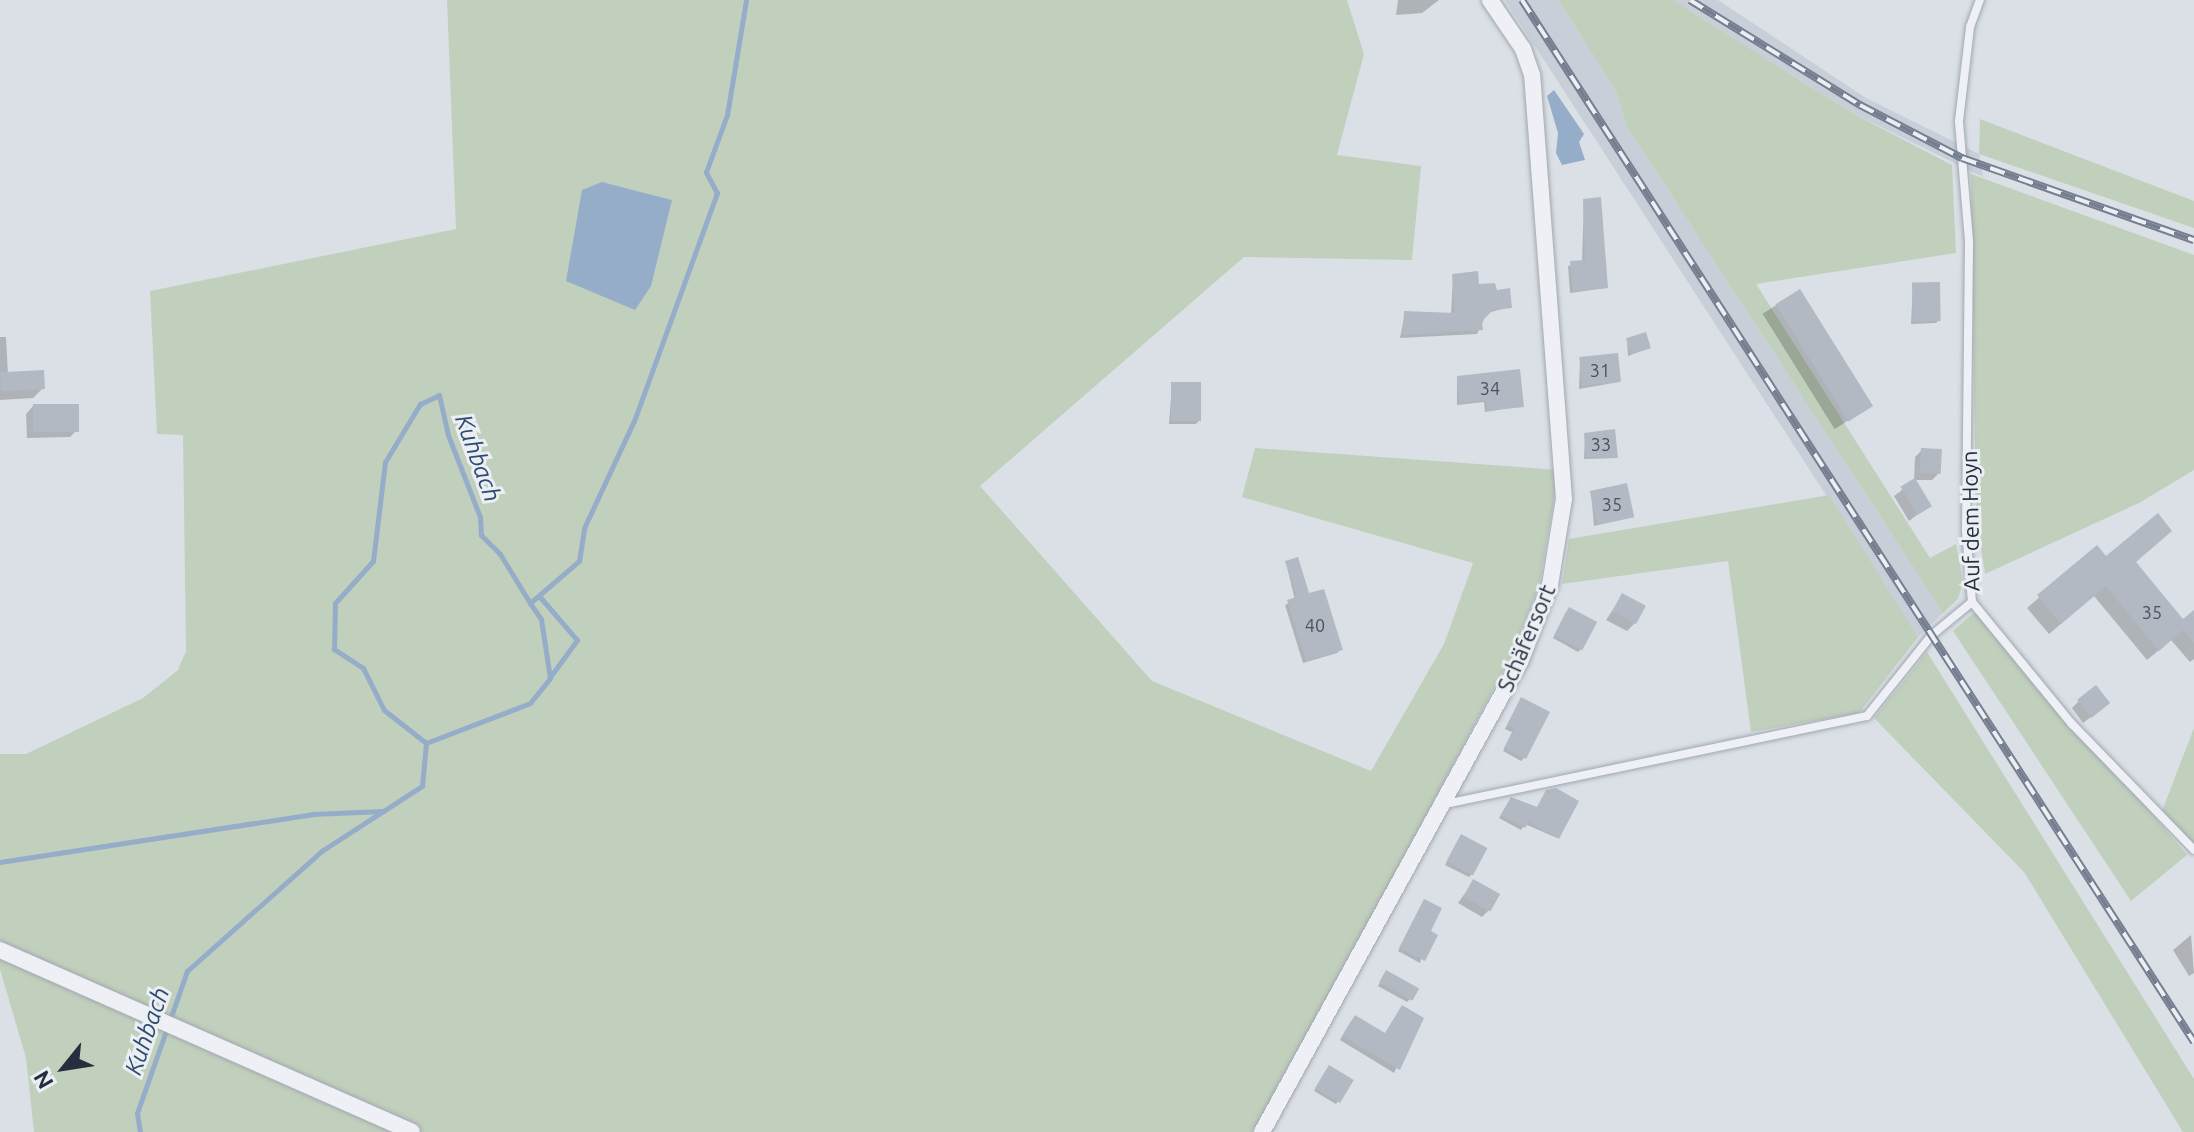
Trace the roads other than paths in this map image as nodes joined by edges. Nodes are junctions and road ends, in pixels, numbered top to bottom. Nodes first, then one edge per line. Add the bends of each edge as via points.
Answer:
1 (1490, 0) edge
2 (1980, 0) edge
3 (1972, 602) junction
4 (1444, 804) junction
5 (2194, 850) edge
6 (0, 950) edge
7 (412, 1132) edge
8 (1262, 1132) edge

1 - 4 street, Schäfersort via 1523,49 1532,75 1564,499 1545,598 1520,662
2 - 3 lane, Auf dem Hoyn via 1970,27 1959,121 1969,241 1966,530
3 - 4 lane, Auf dem Hoyn via 1932,635 1867,716
3 - 5 lane via 2072,724
4 - 8 street, Schäfersort
6 - 7 street

